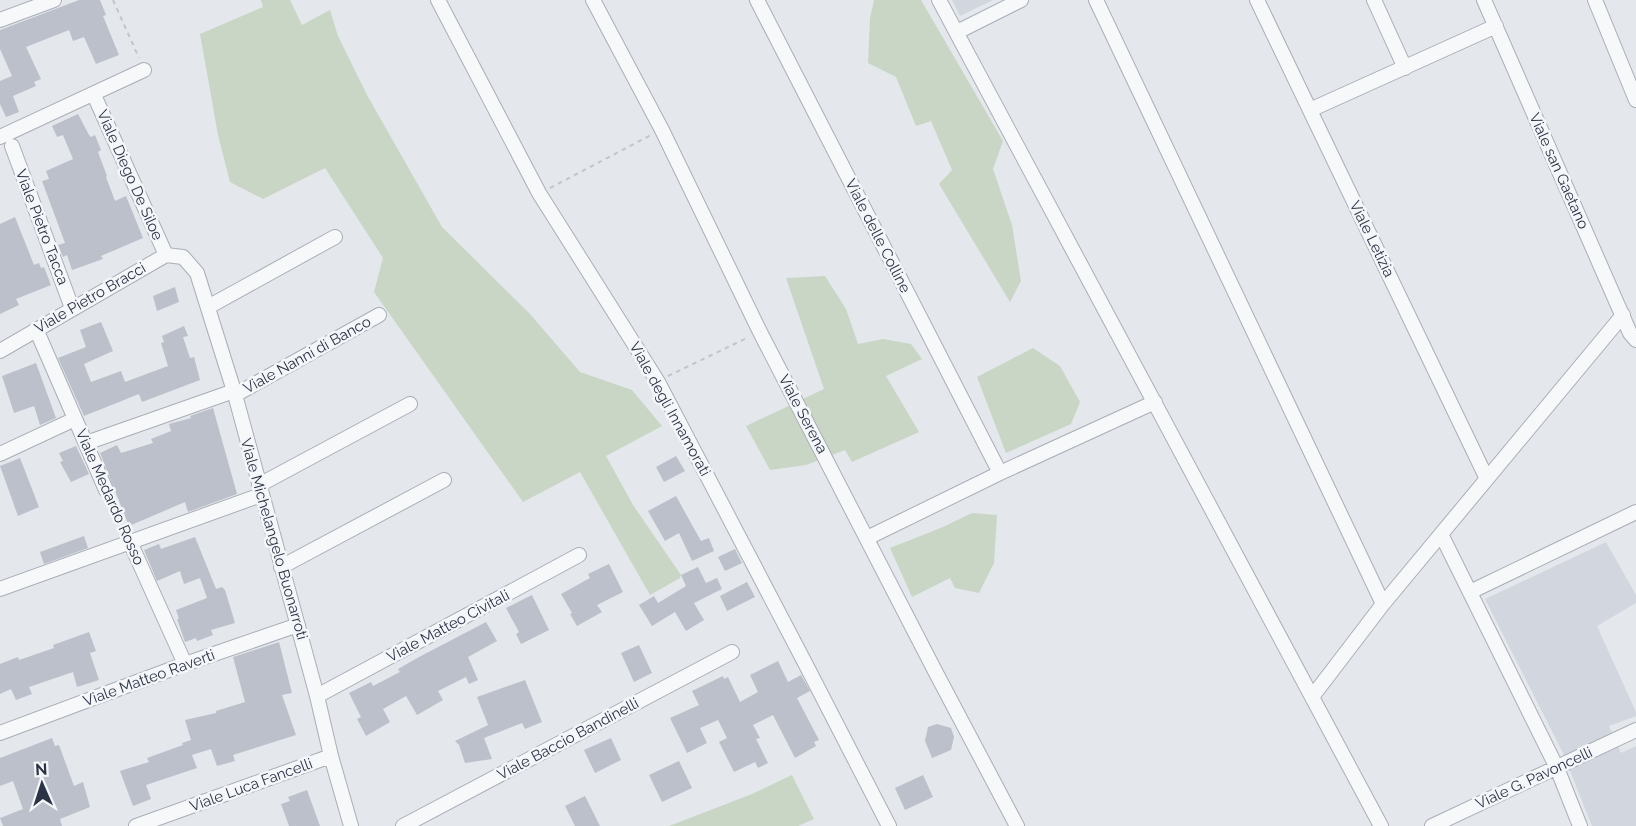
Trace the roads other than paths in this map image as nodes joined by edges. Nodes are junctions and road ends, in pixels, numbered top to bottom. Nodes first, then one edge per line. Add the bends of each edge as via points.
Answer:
1 (54, 0) edge
2 (438, 0) edge
3 (594, 0) edge
4 (757, 0) edge
5 (939, 0) edge
6 (1021, 0) edge
7 (1096, 0) edge
8 (1257, 0) edge
9 (1374, 0) edge
10 (1484, 0) edge
11 (1594, 0) edge
12 (0, 20) edge
13 (1496, 26) junction
14 (957, 32) junction
15 (1405, 68) junction
16 (144, 70) road end
17 (94, 94) junction
18 (1636, 100) edge
19 (1310, 110) junction
20 (0, 137) edge
21 (12, 146) dead end
22 (335, 237) dead end
23 (166, 255) junction
24 (208, 307) junction
25 (72, 308) junction
26 (379, 315) dead end
27 (1623, 315) junction
28 (36, 329) junction
29 (1634, 334) edge
30 (0, 351) edge
31 (234, 393) junction
32 (1155, 402) junction
33 (410, 404) dead end
34 (75, 419) junction
35 (87, 443) junction
36 (0, 454) edge
37 (1000, 473) junction
38 (1487, 479) junction
39 (444, 480) dead end
40 (106, 490) road end
41 (260, 490) junction
42 (1636, 512) edge
43 (1441, 534) junction
44 (867, 538) junction
45 (130, 542) junction
46 (579, 555) dead end
47 (281, 567) junction
48 (0, 589) edge
49 (1470, 592) junction
50 (1383, 604) junction
51 (298, 625) junction
52 (732, 652) dead end
53 (185, 664) junction
54 (317, 696) junction
55 (1312, 697) junction
56 (1636, 730) edge
57 (0, 733) edge
58 (331, 756) junction
59 (1557, 768) junction
60 (136, 826) edge
61 (351, 826) edge
62 (403, 826) edge
63 (889, 826) edge
64 (1017, 826) edge
65 (1381, 826) edge
66 (1432, 826) edge
67 (1580, 826) edge

1 - 12 street
2 - 63 street, Viale degli Innamorati via 539,193 657,382
3 - 44 street, Viale Serena via 662,130 759,332
4 - 37 street, Viale delle Colline
5 - 14 street
6 - 14 street
7 - 50 street
8 - 19 street, Viale Letizia
9 - 15 street
10 - 13 street, Viale san Gaetano
11 - 18 street
13 - 15 street
13 - 27 street, Viale san Gaetano
14 - 32 street
15 - 19 street
16 - 17 street
17 - 20 street
17 - 23 street, Viale Diego De Siloe
19 - 38 street, Viale Letizia
21 - 25 street, Viale Pietro Tacca
22 - 24 street
23 - 24 street, Viale Michelangelo Buonarroti via 183,257 197,273
23 - 25 street, Viale Pietro Bracci
24 - 31 street, Viale Michelangelo Buonarroti
25 - 28 street, Viale Pietro Bracci
26 - 31 street, Viale Nanni di Banco
27 - 29 street, Viale san Gaetano
27 - 38 street
28 - 30 street, Viale Pietro Bracci
28 - 34 street, Viale Medardo Rosso
31 - 35 street, Viale Nanni di Banco
31 - 41 street, Viale Michelangelo Buonarroti
32 - 37 street
32 - 55 street
33 - 41 street
34 - 35 street, Viale Medardo Rosso
34 - 36 street
35 - 40 street, Viale Medardo Rosso
37 - 44 street
38 - 43 street
39 - 47 street
41 - 45 street
41 - 47 street, Viale Michelangelo Buonarroti
42 - 49 street
43 - 49 street
43 - 50 street
44 - 64 street, Viale Serena
45 - 48 street
45 - 53 street, Viale Medardo Rosso
46 - 54 street, Viale Matteo Civitali
47 - 51 street, Viale Michelangelo Buonarroti
49 - 59 street
50 - 55 street
51 - 53 street, Viale Matteo Raverti
51 - 54 street, Viale Michelangelo Buonarroti
52 - 62 street, Viale Baccio Bandinelli
53 - 57 street, Viale Matteo Raverti
54 - 58 street, Viale Michelangelo Buonarroti
55 - 65 street
56 - 59 street, Viale G. Pavoncelli
58 - 60 street, Viale Luca Fancelli
58 - 61 street, Viale Michelangelo Buonarroti
59 - 66 street, Viale G. Pavoncelli
59 - 67 street

